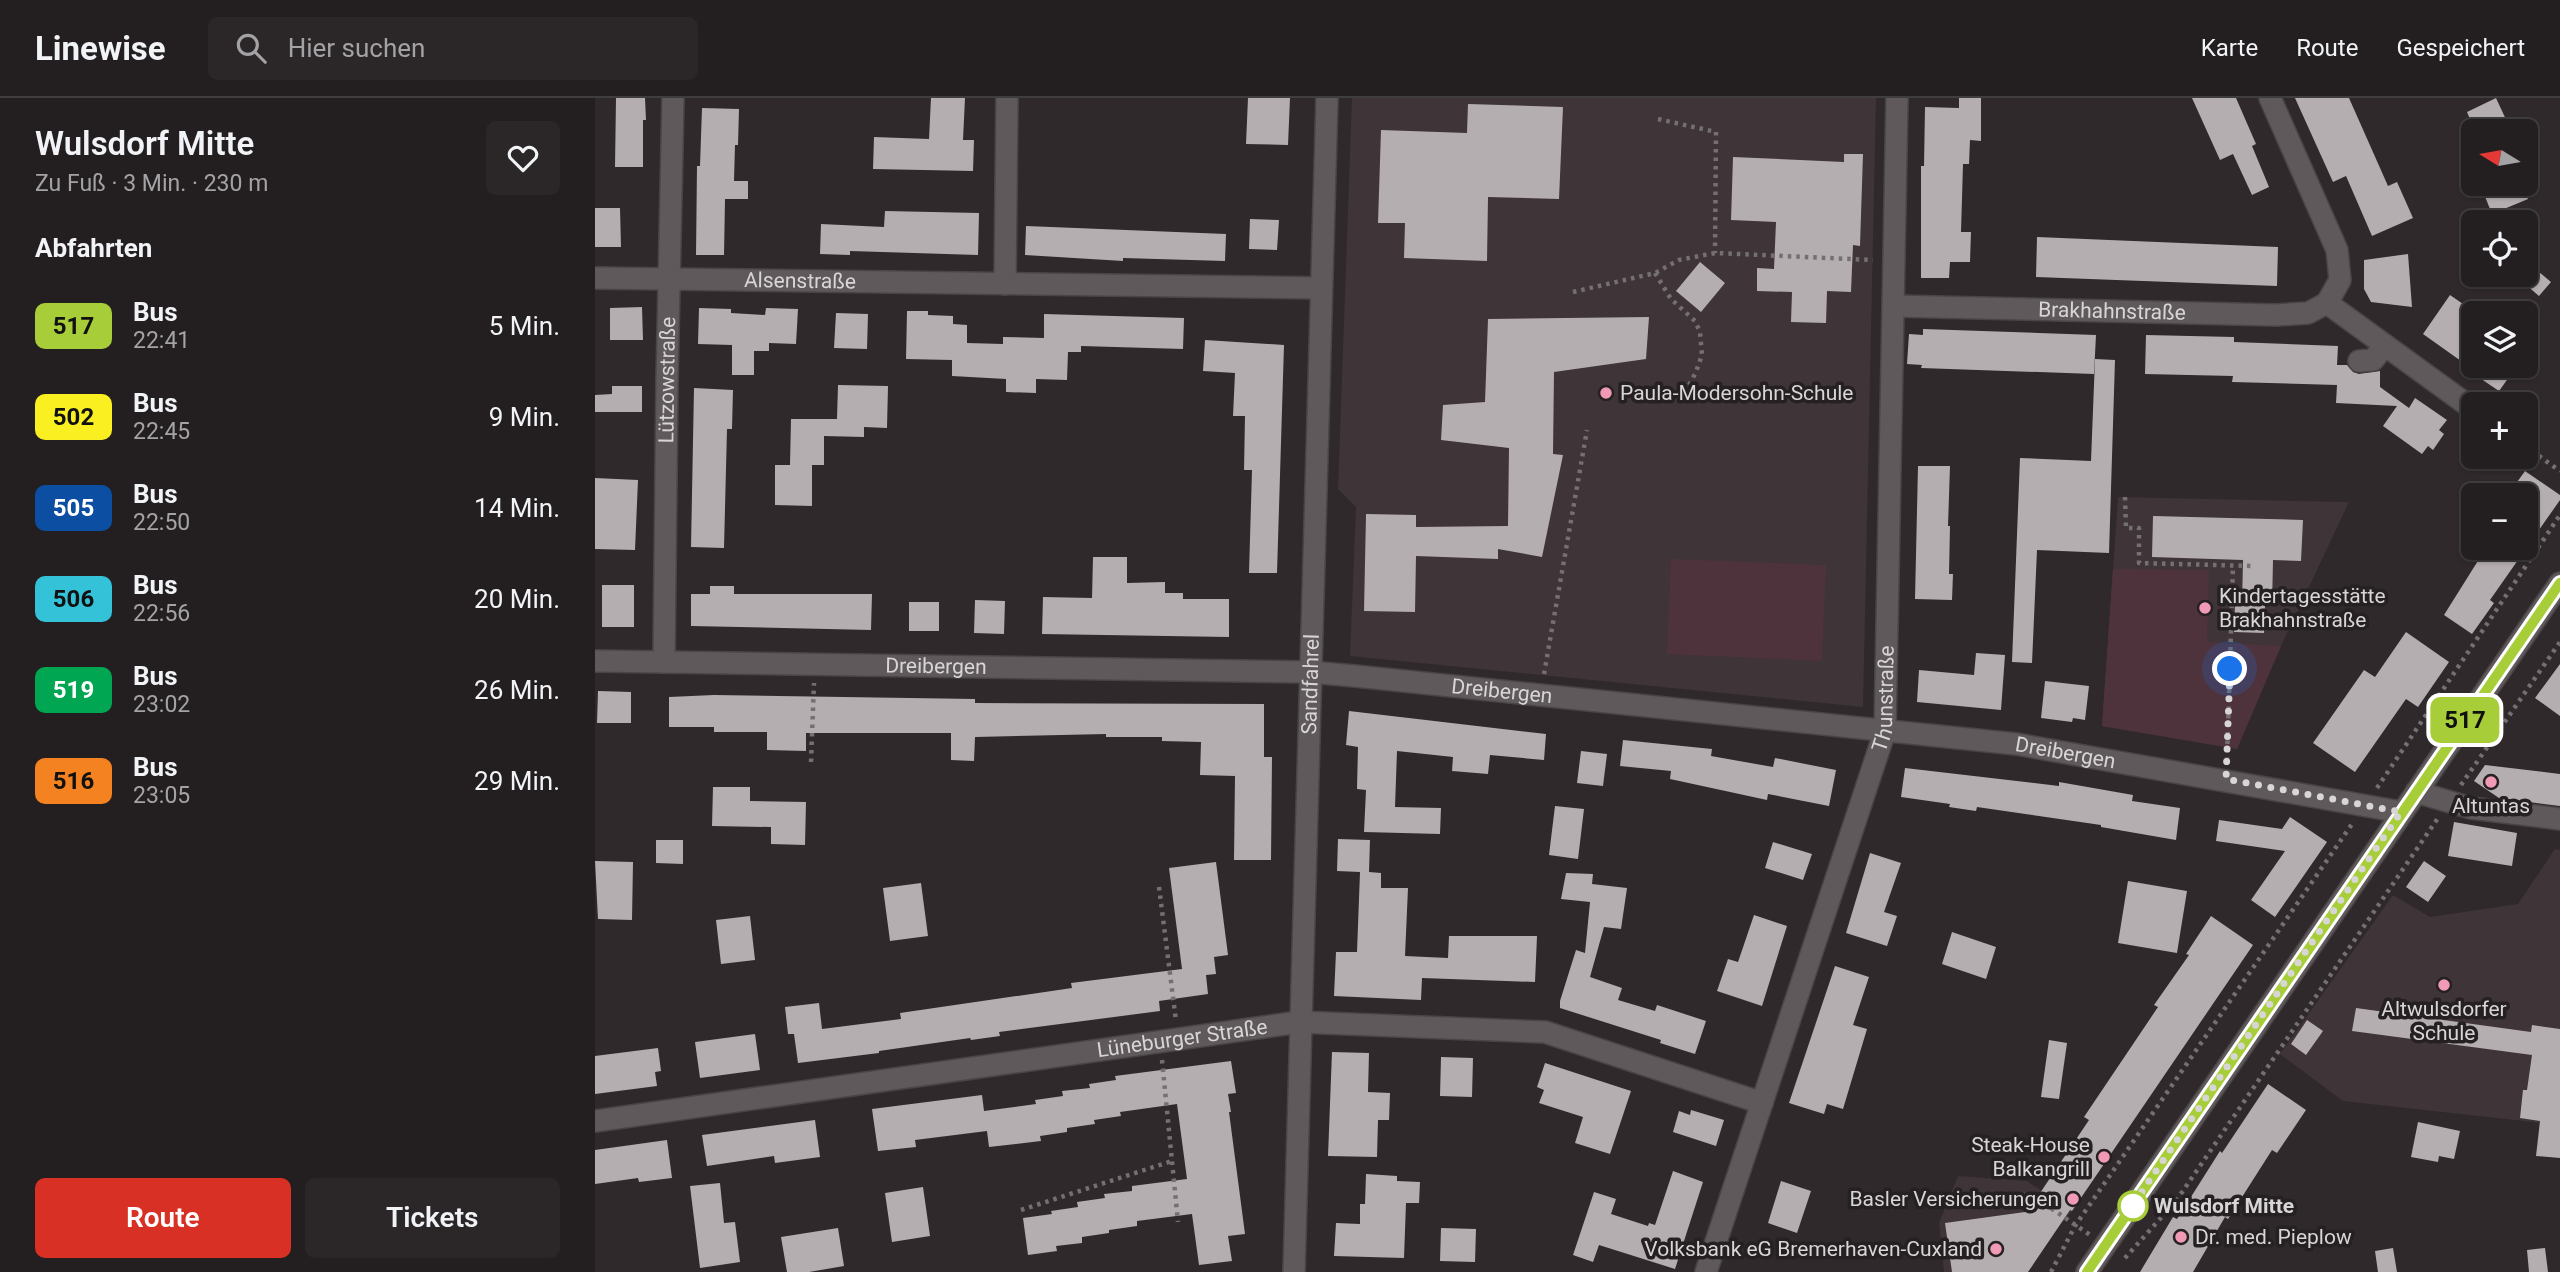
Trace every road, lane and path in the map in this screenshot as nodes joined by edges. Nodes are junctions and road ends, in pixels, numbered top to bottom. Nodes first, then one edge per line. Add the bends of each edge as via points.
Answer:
1 (673, 98) edge
2 (1007, 98) edge
3 (1327, 98) edge
4 (1897, 98) edge
5 (2270, 98) edge
6 (1658, 118) dead end
7 (1715, 253) junction
8 (1894, 260) junction
9 (1655, 273) junction
10 (595, 278) edge
11 (669, 280) junction
12 (1005, 284) junction
13 (1321, 288) junction
14 (1573, 292) dead end
15 (2327, 303) junction
16 (1893, 306) junction
17 (2385, 345) junction
18 (2359, 361) dead end
19 (2461, 400) edge
20 (1672, 401) dead end
21 (1587, 430) dead end
22 (2538, 455) edge
23 (2560, 471) edge
24 (2125, 497) dead end
25 (2560, 515) edge
26 (2233, 566) junction
27 (2253, 566) dead end
28 (2560, 583) edge
29 (2560, 642) edge
30 (595, 661) edge
31 (664, 662) junction
32 (815, 665) junction
33 (1310, 673) junction
34 (1540, 694) junction
35 (1885, 731) junction
36 (811, 762) dead end
37 (2226, 779) junction
38 (2416, 792) junction
39 (2450, 801) junction
40 (2365, 805) junction
41 (2401, 812) junction
42 (2560, 819) edge
43 (1159, 887) dead end
44 (1299, 1022) junction
45 (1169, 1040) junction
46 (1762, 1103) junction
47 (595, 1121) edge
48 (1172, 1161) junction
49 (2013, 1195) dead end
50 (1021, 1210) dead end
51 (1178, 1222) dead end
52 (2075, 1226) junction
53 (2105, 1245) junction
54 (2122, 1262) dead end
55 (1294, 1272) edge
56 (1706, 1272) edge
57 (2051, 1272) edge
58 (2087, 1272) edge

1 - 11 street, Lützowstraße
2 - 12 street
3 - 13 street, Sandfahrel
4 - 8 street, Thunstraße
5 - 15 street via 2337,250 2340,281
6 - 7 path via 1716,132
7 - 8 path
7 - 9 path via 1679,260
8 - 16 street, Thunstraße
9 - 14 path
9 - 20 path via 1700,332 1702,355 1696,372 1685,393
10 - 11 street, Alsenstraße
11 - 12 street, Alsenstraße
11 - 31 street, Lützowstraße
12 - 13 street, Alsenstraße
13 - 33 street, Sandfahrel
15 - 16 street, Brakhahnstraße via 2308,313 2276,315
15 - 17 street
16 - 35 street, Thunstraße
17 - 18 street via 2373,360
17 - 19 street
21 - 34 path
22 - 23 path
24 - 26 path via 2126,528 2139,528 2139,563
25 - 40 path
26 - 27 path
26 - 37 path
28 - 38 street
29 - 39 path
30 - 31 street, Dreibergen
31 - 32 street, Dreibergen
32 - 33 street, Dreibergen
32 - 36 path
33 - 34 street, Dreibergen
33 - 44 street, Sandfahrel
34 - 35 street, Dreibergen
35 - 37 street, Dreibergen via 2016,744
35 - 46 street, Thunstraße
37 - 40 street, Dreibergen
38 - 39 street
38 - 41 street
39 - 42 street via 2471,808
39 - 54 path via 2176,1201
40 - 41 street, Dreibergen
40 - 52 path
41 - 53 street
43 - 45 path
44 - 45 street, Lüneburger Straße
44 - 46 street, Lüneburger Straße via 1545,1032
44 - 55 street, Sandfahrel
45 - 47 street, Lüneburger Straße
45 - 48 path
46 - 56 street, Thunstraße
48 - 50 path
48 - 51 path
49 - 52 path via 2032,1195
52 - 53 path
52 - 57 path
53 - 58 street

